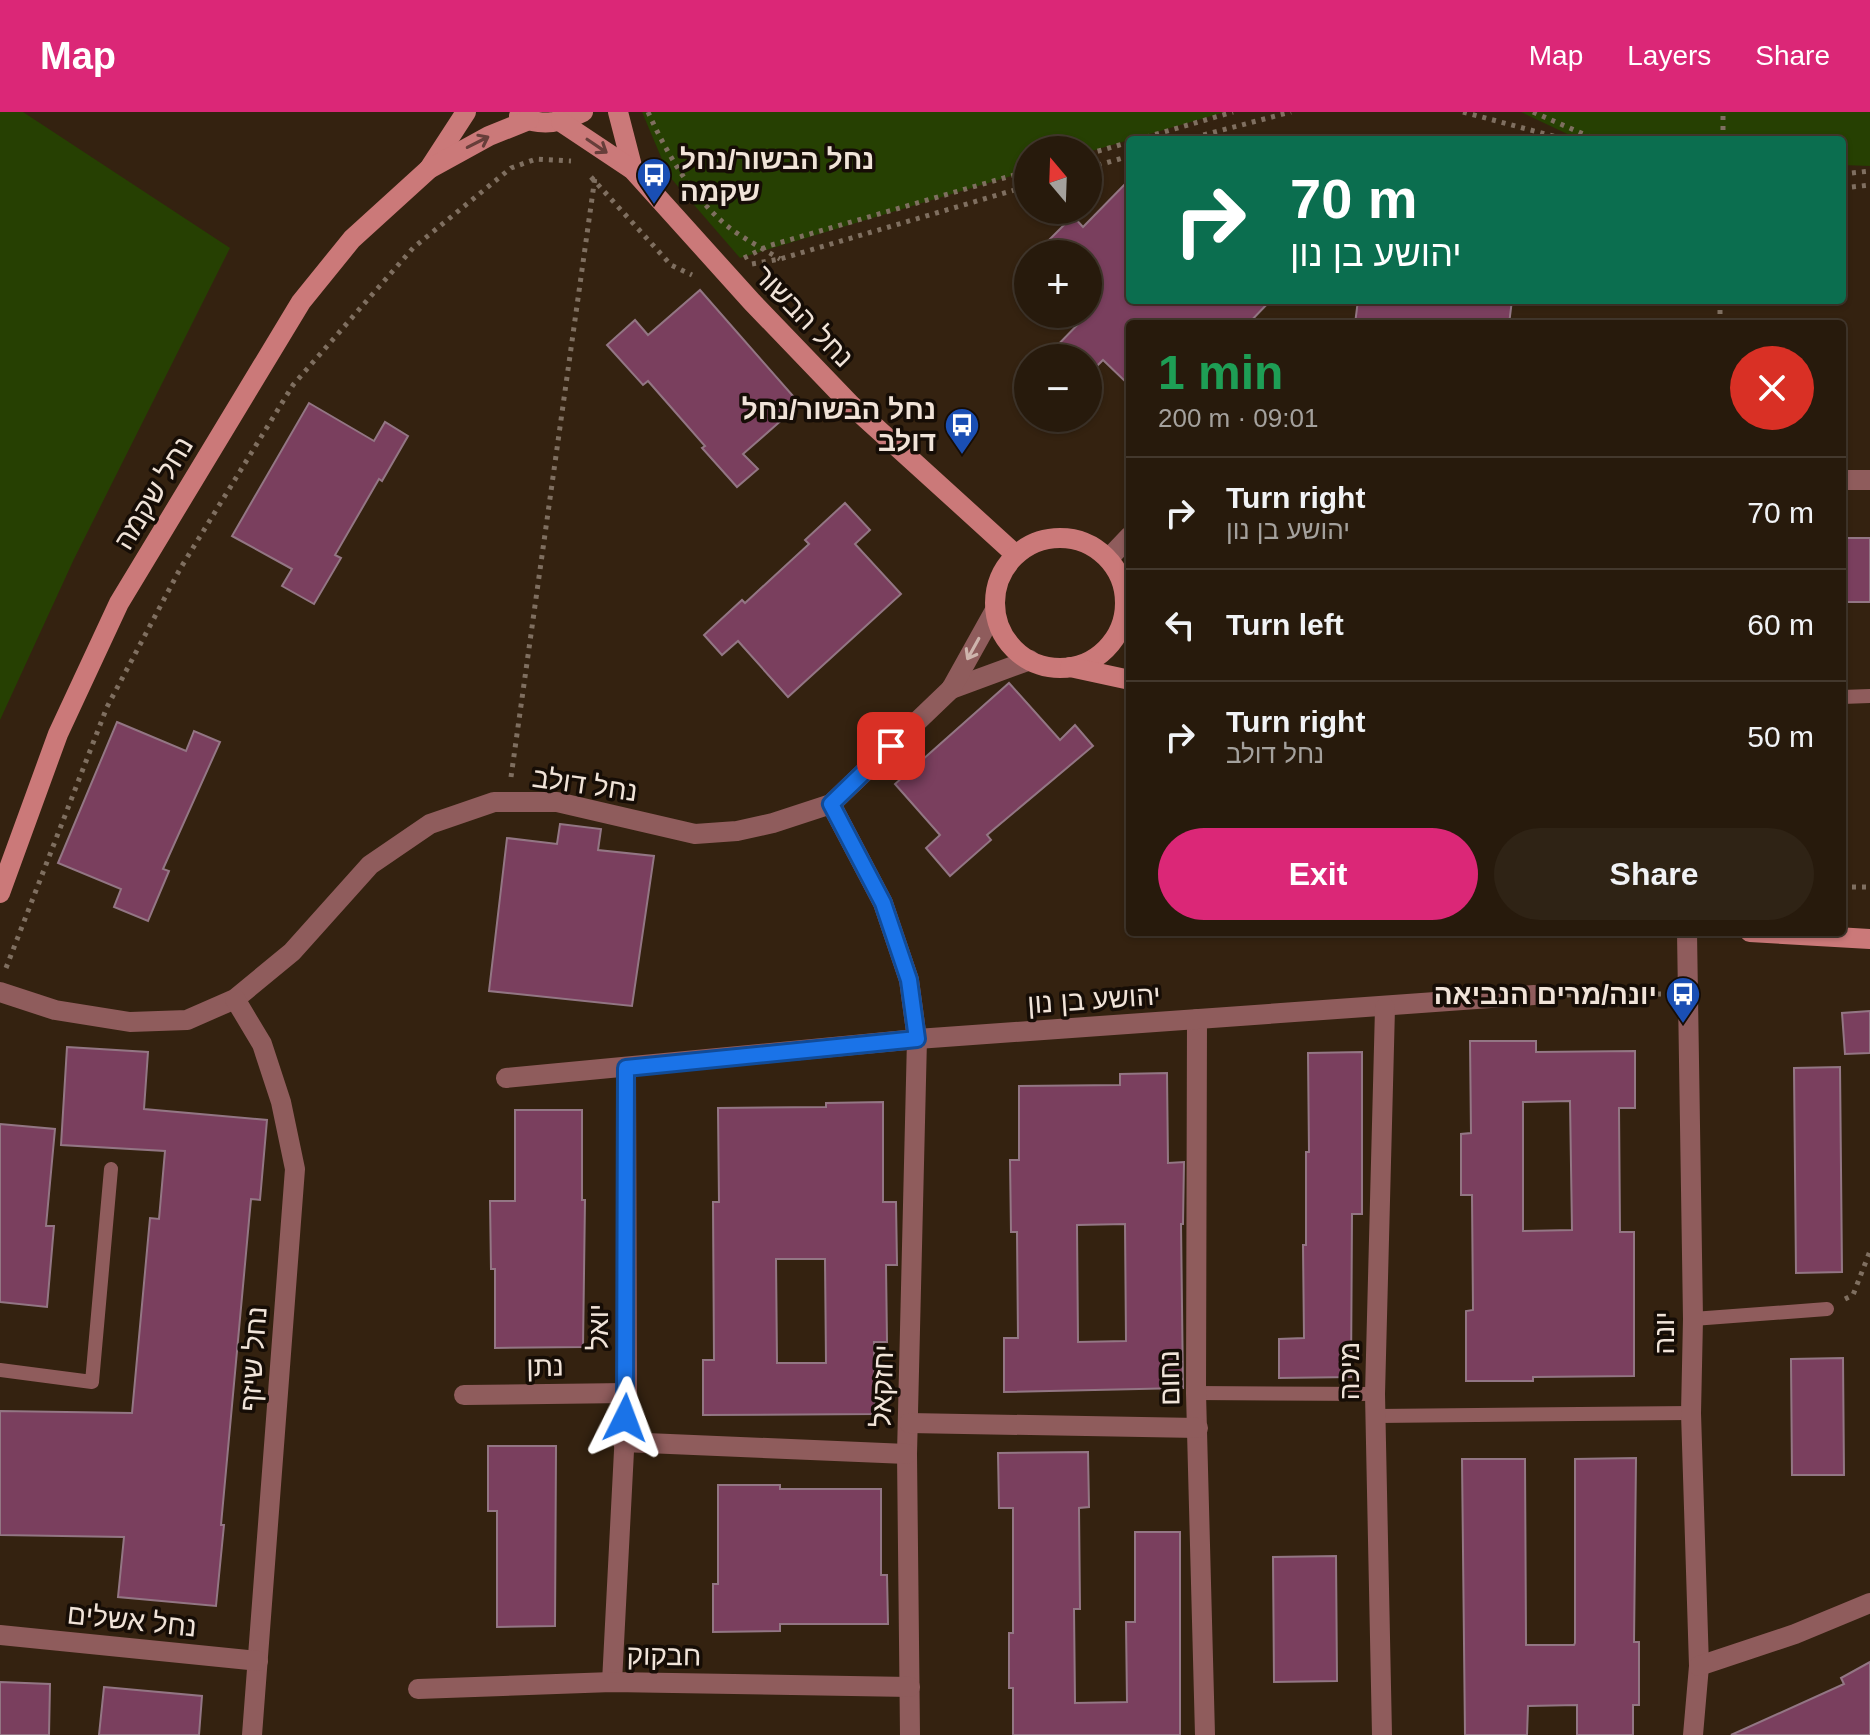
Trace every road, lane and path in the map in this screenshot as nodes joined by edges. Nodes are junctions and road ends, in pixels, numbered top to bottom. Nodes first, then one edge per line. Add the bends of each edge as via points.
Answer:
1 (466, 112) edge
2 (583, 112) edge
3 (618, 112) edge
4 (648, 112) edge
5 (1233, 112) edge
6 (1291, 112) edge
7 (1463, 112) edge
8 (1533, 112) edge
9 (1723, 112) edge
10 (520, 116) edge
11 (561, 122) junction
12 (1150, 136) edge
13 (1199, 136) edge
14 (1553, 136) edge
15 (1588, 136) edge
16 (1723, 136) edge
17 (1126, 143) edge
18 (599, 148) junction
19 (1102, 150) edge
20 (1126, 157) edge
21 (1102, 164) edge
22 (577, 166) dead end
23 (429, 169) junction
24 (633, 170) junction
25 (1870, 171) edge
26 (586, 172) dead end
27 (1846, 174) edge
28 (1014, 175) edge
29 (594, 179) junction
30 (1870, 185) edge
31 (1846, 188) edge
32 (1014, 190) edge
33 (763, 249) junction
34 (780, 259) junction
35 (722, 270) junction
36 (1846, 480) edge
37 (1870, 480) edge
38 (1126, 540) edge
39 (1015, 554) junction
40 (1109, 558) junction
41 (995, 610) junction
42 (1126, 628) edge
43 (1030, 660) junction
44 (1070, 667) junction
45 (1126, 679) edge
46 (951, 689) junction
47 (1870, 696) edge
48 (1846, 697) edge
49 (507, 802) junction
50 (831, 804) junction
51 (1846, 887) edge
52 (1870, 887) edge
53 (0, 893) edge
54 (1687, 936) edge
55 (1819, 936) edge
56 (1870, 939) edge
57 (5, 971) dead end
58 (0, 992) edge
59 (1688, 994) junction
60 (1534, 995) joint
61 (235, 999) junction
62 (1385, 1008) junction
63 (1197, 1019) junction
64 (917, 1039) junction
65 (626, 1068) junction
66 (506, 1078) dead end
67 (111, 1169) dead end
68 (1870, 1251) edge
69 (1827, 1309) joint
70 (1693, 1319) junction
71 (0, 1370) edge
72 (627, 1393) junction
73 (1196, 1393) junction
74 (1375, 1394) junction
75 (464, 1395) dead end
76 (1691, 1413) junction
77 (1377, 1416) junction
78 (909, 1423) junction
79 (1198, 1428) junction
80 (623, 1442) junction
81 (907, 1454) junction
82 (1870, 1603) edge
83 (0, 1635) edge
84 (258, 1661) junction
85 (1699, 1666) junction
86 (612, 1682) junction
87 (910, 1687) junction
88 (418, 1689) dead end
89 (252, 1735) edge
90 (910, 1735) edge
91 (1205, 1735) edge
92 (1382, 1735) edge
93 (1693, 1735) edge

1 - 23 street, נחל שקמה
2 - 11 street
3 - 24 street, נחל הבשור
4 - 33 path via 671,161 711,210
5 - 12 path
6 - 13 path
7 - 14 path
8 - 15 path
9 - 16 path
10 - 11 street
23 -> 10 street, נחל שקמה
11 -> 18 street, נחל הבשור
17 - 19 path
18 - 24 street, נחל הבשור
18 - 29 path
20 - 21 path
22 - 57 path via 568,159 536,159 511,168 413,248 293,385 180,569 107,707
23 - 53 street, נחל שקמה via 352,239 301,302 119,603 58,734
24 - 35 street, נחל הבשור
25 - 27 path
26 - 29 path
28 - 33 path
29 - 35 path via 671,265 693,276
29 - 49 path
30 - 31 path
32 - 34 path
33 - 34 path
33 - 35 path
34 - 35 path
35 - 39 street, נחל הבשור via 851,405
36 - 37 street
38 - 40 street
39 - 40 street via 1056,538 1075,539
39 - 41 street via 999,579
40 - 42 street via 1125,592
41 - 43 street via 1007,640
41 -> 46 street, נחל דולב
42 - 44 street via 1104,651
43 - 44 street
43 - 46 street, נחל דולב
44 - 45 street
46 - 50 street, נחל דולב
47 - 48 lane
49 - 50 street, נחל דולב via 557,802 695,834 737,831
49 - 61 street, נחל דולב via 430,824 370,865 292,952
50 - 64 street, יחזקאל via 883,903 909,980
51 - 52 path
54 - 59 street, יונה
55 - 56 street
58 - 61 street, נחל דולב via 55,1010 130,1022 187,1020
59 - 60 path
59 - 70 street, יונה
60 - 62 street, יהושע בן נון
61 - 84 street, נחל שיזף via 262,1044 295,1169
62 - 63 street, יהושע בן נון
62 - 74 street, מיכה
63 - 64 street, יהושע בן נון
63 - 73 street, נחום
64 - 65 street, יהושע בן נון
64 - 78 street, יחזקאל
65 - 66 street, יהושע בן נון
65 - 72 street, יואל
67 - 71 lane via 92,1382
68 - 69 path via 1853,1295
69 - 70 lane
70 - 76 street, יונה
72 - 75 street, נתן
72 - 80 street, יואל
73 - 74 lane
73 - 79 street, נחום
74 - 77 street, מיכה
76 - 77 lane
76 - 85 street, יונה
77 - 92 street, מיכה
78 - 79 street
78 - 81 street, יחזקאל
79 - 91 street, נחום
80 - 81 street
80 - 86 street, יואל
81 - 87 street, יחזקאל
82 - 85 street
83 - 84 street, נחל אשלים
84 - 89 street, נחל שיזף
85 - 93 street, יונה
86 - 87 street, חבקוק
86 - 88 street, חבקוק
87 - 90 street, יחזקאל

